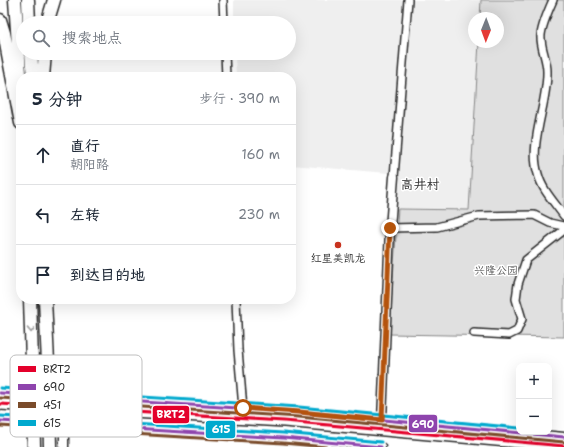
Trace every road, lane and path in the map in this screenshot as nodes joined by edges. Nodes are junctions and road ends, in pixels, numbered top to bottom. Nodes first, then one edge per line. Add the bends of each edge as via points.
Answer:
1 (15, 0) edge
2 (28, 0) edge
3 (54, 0) edge
4 (223, 0) edge
5 (408, 0) edge
6 (553, 0) edge
7 (16, 16) edge
8 (29, 16) edge
9 (49, 16) edge
10 (224, 16) edge
11 (0, 20) edge
12 (19, 60) edge
13 (32, 60) edge
14 (44, 60) edge
15 (225, 60) edge
16 (20, 72) edge
17 (33, 72) edge
18 (43, 72) edge
19 (226, 72) edge
20 (16, 97) edge
21 (394, 177) joint
22 (564, 216) edge
23 (564, 226) edge
24 (390, 228) junction
25 (30, 304) edge
26 (45, 304) edge
27 (236, 304) edge
28 (474, 333) dead end
29 (32, 355) edge
30 (48, 355) edge
31 (0, 393) edge
32 (10, 394) edge
33 (142, 402) edge
34 (0, 404) edge
35 (10, 405) edge
36 (243, 408) junction
37 (0, 410) edge
38 (10, 411) edge
39 (142, 413) edge
40 (142, 419) edge
41 (382, 420) junction
42 (0, 421) edge
43 (10, 422) edge
44 (142, 430) edge
45 (34, 437) edge
46 (50, 437) edge
47 (564, 437) edge
48 (564, 446) edge
49 (34, 447) edge
50 (50, 447) edge
51 (381, 447) edge
52 (504, 447) edge

1 - 7 highway
2 - 8 highway
3 - 9 highway
4 - 10 street
5 - 21 street
6 - 22 street via 541,35 547,70 534,156 538,175
11 - 20 highway
12 - 16 highway
13 - 17 highway
14 - 18 highway
15 - 19 street
21 - 24 street
23 - 24 street via 550,224 534,215 479,216 437,227
23 - 28 street via 526,260 516,299 522,319 517,331 509,335
24 - 41 street
25 -> 29 highway, bridge
26 - 30 highway, bridge
27 - 36 street
31 - 32 street
33 - 36 street
34 - 35 highway
36 - 41 street
37 - 38 highway
39 - 48 highway via 284,422
40 - 52 highway via 283,427
41 - 47 street
42 - 43 street
44 - 51 street via 283,438
45 -> 49 highway, bridge
46 - 50 highway, bridge

